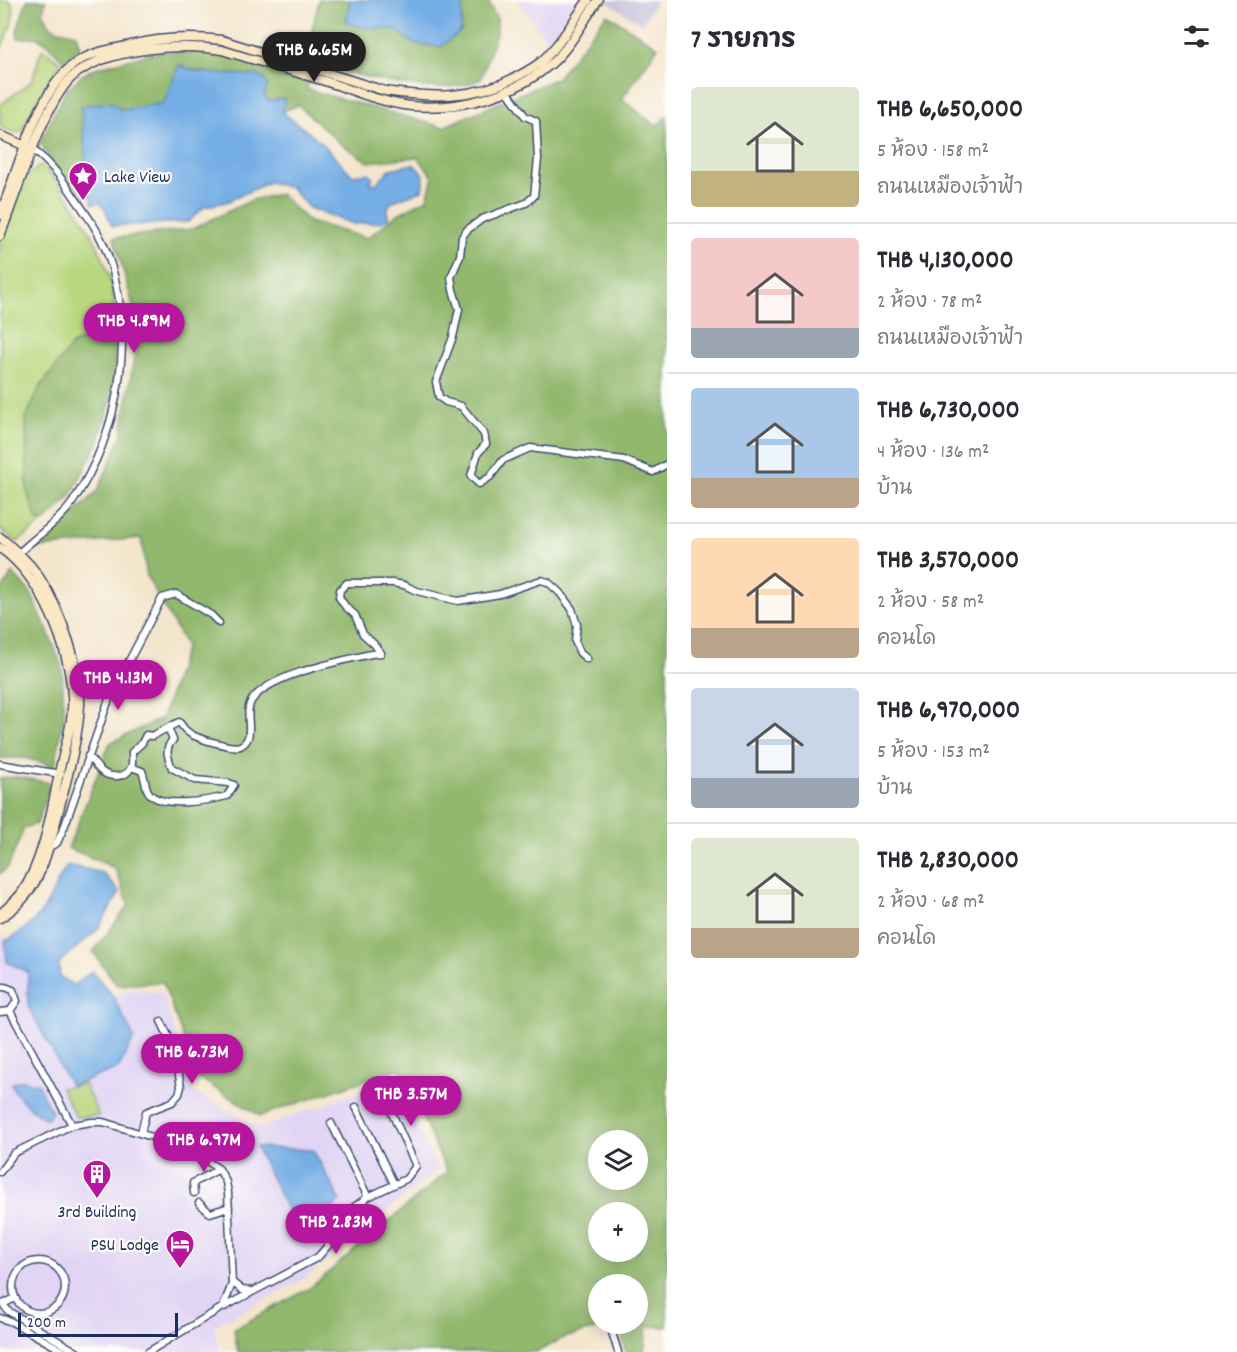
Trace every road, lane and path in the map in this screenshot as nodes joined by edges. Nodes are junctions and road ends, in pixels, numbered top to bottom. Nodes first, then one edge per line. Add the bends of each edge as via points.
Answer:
1 (588, 0) edge
2 (598, 0) edge
3 (572, 30) junction
4 (565, 41) junction
5 (507, 91) junction
6 (411, 95) junction
7 (410, 106) junction
8 (41, 118) junction
9 (0, 135) edge
10 (30, 147) junction
11 (0, 215) edge
12 (0, 236) edge
13 (667, 464) edge
14 (0, 537) edge
15 (0, 548) edge
16 (19, 553) junction
17 (219, 623) dead end
18 (587, 660) dead end
19 (168, 728) junction
20 (88, 756) junction
21 (0, 764) edge
22 (131, 767) junction
23 (63, 775) junction
24 (49, 847) junction
25 (0, 916) edge
26 (0, 987) edge
27 (10, 1011) junction
28 (0, 1012) edge
29 (161, 1021) dead end
30 (385, 1098) dead end
31 (356, 1107) dead end
32 (331, 1123) dead end
33 (72, 1125) junction
34 (141, 1133) junction
35 (219, 1169) junction
36 (0, 1172) edge
37 (394, 1184) junction
38 (194, 1193) dead end
39 (368, 1197) junction
40 (200, 1203) dead end
41 (229, 1207) junction
42 (232, 1282) junction
43 (255, 1291) junction
44 (15, 1298) junction
45 (1, 1303) edge
46 (223, 1307) junction
47 (0, 1317) edge
48 (613, 1334) edge
49 (64, 1352) edge
50 (77, 1352) edge
51 (148, 1352) edge
52 (618, 1352) edge

1 - 3 street
2 - 3 street
3 - 4 street
4 - 5 street via 554,61
4 - 6 street via 542,61 504,83 460,95
5 - 7 street via 469,103
5 - 13 street via 525,116 536,121 538,159 534,196 482,219 462,237 460,256 451,277 459,305 457,322 436,382 440,397 461,406 484,434 486,444 478,453 471,476 479,484 503,460 531,448 624,460 653,472
6 - 7 street
6 - 8 street via 358,84 222,40 180,38 135,44 81,59 51,88
7 - 8 street via 222,50 184,46 143,50 88,67 72,78
8 - 10 street
9 - 10 street
10 - 11 street
10 - 12 street
10 - 16 street via 57,172 101,240 115,281 122,342 114,405 94,464 67,509
14 - 16 street
15 - 23 street via 33,580 62,646 73,699
16 - 23 street via 41,580 72,648 80,703
17 - 20 street via 176,594 162,598 109,699
18 - 19 street via 575,641 577,625 572,609 554,588 541,580 500,594 458,601 404,585 347,583 339,597 381,653 315,666 274,682 253,698 248,707 249,734 243,745 228,747 196,738 179,722
19 - 22 street via 146,735 132,752
19 - 22 street via 173,740 167,750 172,768 195,780 234,785 227,796 196,803 160,799 146,789 142,771
20 - 22 street via 107,775 122,776
20 - 24 street via 65,825 57,843
21 - 23 street
23 - 24 street
23 - 25 street via 34,867 22,892
24 - 25 street via 28,896
26 - 27 street via 15,993 16,1005
27 - 28 street
27 - 33 street
29 - 34 street via 174,1048 181,1088 172,1102 146,1112
30 - 37 street via 416,1166 406,1179
31 - 37 street
32 - 39 street
33 - 34 street via 103,1122
33 - 36 street via 14,1154
34 - 35 street via 195,1153
35 - 38 street via 193,1183
35 - 41 street via 226,1182
37 - 39 street
39 - 43 street via 353,1208 318,1257
40 - 41 street via 210,1213
41 - 42 street
42 - 43 street via 242,1290
42 - 46 street
43 - 46 street
44 - 44 street via 15,1277 29,1263 46,1262 62,1276 63,1295 51,1310 29,1311
44 - 45 street
45 - 47 street via 4,1311
45 - 50 street via 15,1317
46 - 51 street
47 - 49 street
48 - 52 street

